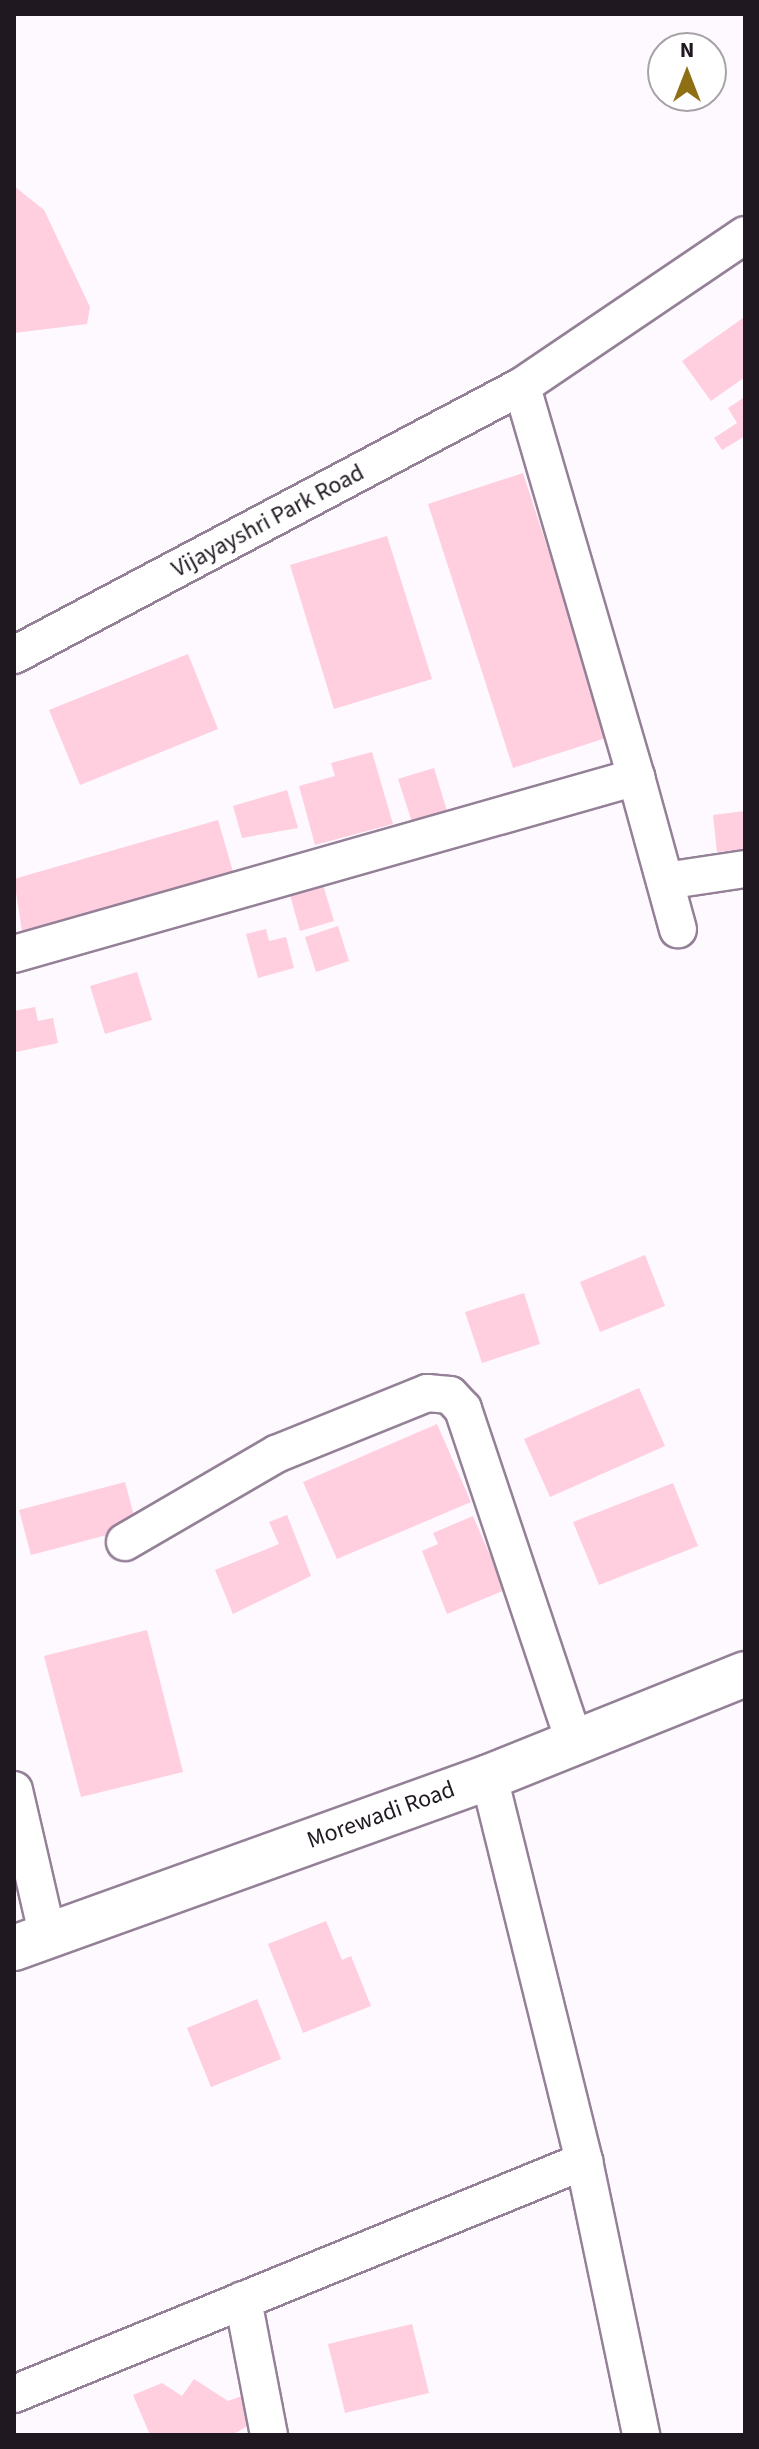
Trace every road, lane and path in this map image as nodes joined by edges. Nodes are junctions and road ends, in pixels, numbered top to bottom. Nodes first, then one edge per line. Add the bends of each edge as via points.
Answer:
1 (740, 251) edge
2 (522, 386) junction
3 (14, 655) edge
4 (636, 777) junction
5 (745, 869) edge
6 (665, 881) junction
7 (678, 929) dead end
8 (14, 954) edge
9 (125, 1542) dead end
10 (745, 1674) edge
11 (574, 1741) junction
12 (489, 1777) junction
13 (14, 1790) edge
14 (31, 1943) edge
15 (584, 2161) junction
16 (243, 2300) junction
17 (14, 2394) edge
18 (269, 2435) edge
19 (641, 2435) edge

1 - 2 street, Vijayayshri Park Road
2 - 3 street, Vijayayshri Park Road
2 - 4 street
4 - 6 street
4 - 8 street
5 - 6 street
6 - 7 street
9 - 11 street via 276,1454 427,1393 450,1395 463,1409
10 - 11 main road, Morewadi Road
11 - 12 main road, Morewadi Road
12 - 14 main road, Morewadi Road
12 - 15 street
13 - 14 street
15 - 16 street
15 - 19 street
16 - 17 street
16 - 18 street

